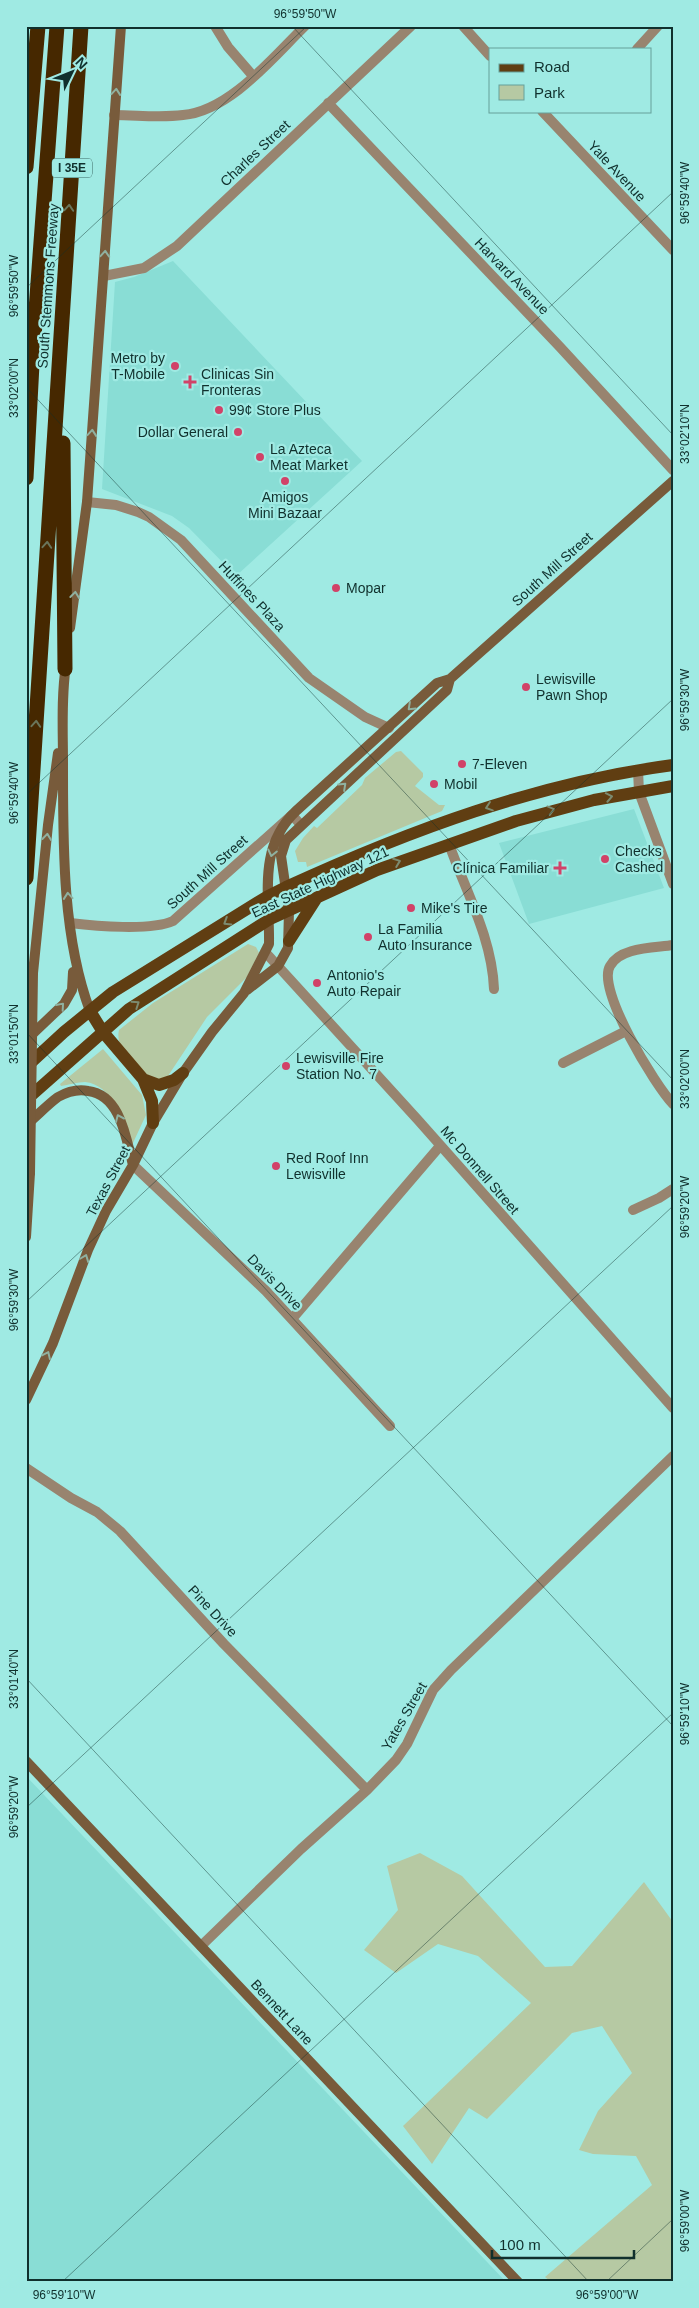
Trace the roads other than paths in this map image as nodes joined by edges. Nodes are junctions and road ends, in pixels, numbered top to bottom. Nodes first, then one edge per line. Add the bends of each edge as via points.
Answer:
1 (38, 26) edge
2 (57, 26) edge
3 (81, 26) edge
4 (121, 26) edge
5 (215, 26) edge
6 (305, 26) edge
7 (411, 26) edge
8 (463, 26) edge
9 (658, 26) edge
10 (638, 48) edge
11 (489, 55) edge
12 (253, 76) junction
13 (328, 103) junction
14 (543, 112) edge
15 (114, 115) junction
16 (29, 133) junction
17 (26, 153) edge
18 (26, 167) edge
19 (673, 250) edge
20 (104, 276) junction
21 (62, 309) junction
22 (673, 470) edge
23 (26, 478) edge
24 (673, 481) edge
25 (87, 502) junction
26 (65, 669) junction
27 (450, 679) junction
28 (64, 713) junction
29 (389, 728) junction
30 (398, 736) junction
31 (673, 765) edge
32 (638, 770) junction
33 (673, 786) edge
34 (639, 792) junction
35 (292, 816) junction
36 (301, 824) junction
37 (449, 844) junction
38 (26, 878) edge
39 (673, 884) edge
40 (286, 888) junction
41 (268, 896) junction
42 (317, 897) junction
43 (289, 911) junction
44 (270, 919) junction
45 (70, 923) junction
46 (288, 941) junction
47 (673, 945) edge
48 (266, 952) junction
49 (74, 958) junction
50 (278, 966) junction
51 (494, 989) dead end
52 (244, 993) junction
53 (90, 1012) junction
54 (626, 1031) junction
55 (103, 1032) junction
56 (26, 1040) edge
57 (563, 1063) dead end
58 (26, 1067) edge
59 (184, 1073) junction
60 (143, 1078) junction
61 (26, 1100) edge
62 (673, 1104) edge
63 (154, 1123) junction
64 (26, 1125) edge
65 (440, 1146) junction
66 (133, 1165) junction
67 (673, 1189) edge
68 (633, 1210) dead end
69 (26, 1236) edge
70 (292, 1319) junction
71 (26, 1400) edge
72 (673, 1408) edge
73 (390, 1426) dead end
74 (673, 1456) edge
75 (26, 1468) edge
76 (26, 1761) edge
77 (367, 1790) junction
78 (201, 1946) junction
79 (518, 2282) edge

1 - 16 highway
2 - 23 highway
21 -> 3 highway, South Stemmons Freeway / I 35E
15 -> 4 main road
5 - 12 street
6 - 12 street
7 - 13 street, Charles Street
8 - 11 street
9 - 10 street
12 - 15 street via 200,112 184,116
13 - 20 street, Charles Street via 178,246 144,268
13 - 22 street, Harvard Avenue
14 - 19 street, Yale Avenue
20 -> 15 main road
16 - 17 highway
16 - 18 highway
25 -> 20 main road
21 - 26 highway
38 -> 21 highway, South Stemmons Freeway / I 35E
24 - 27 main road, South Mill Street
26 -> 25 main road
25 - 29 street, Huffines Plaza via 116,505 138,512 181,540 309,678 365,717
26 - 28 main road
27 -> 29 main road, South Mill Street via 437,683
27 - 30 main road, South Mill Street via 447,690
45 -> 28 main road via 63,839
69 -> 28 main road, bridge via 33,973 48,825
29 - 30 main road
29 - 35 main road, South Mill Street
36 -> 30 main road, South Mill Street
31 - 32 main road, East State Highway 121
32 - 34 street
32 -> 40 main road, East State Highway 121 via 571,783 461,816 396,838
33 - 34 main road, East State Highway 121
37 -> 34 main road, East State Highway 121 via 546,812
34 - 39 street
35 - 36 street
35 -> 41 main road, South Mill Street via 281,828 271,852
35 - 45 street, South Mill Street via 165,925
36 - 40 main road, South Mill Street via 281,850
42 -> 37 main road, East State Highway 121 via 377,870
37 - 51 street via 486,938 492,958
40 - 41 main road, East State Highway 121
40 - 43 main road, South Mill Street
41 - 44 main road, South Mill Street
41 -> 53 main road, East State Highway 121 via 113,992
42 - 43 main road, East State Highway 121
42 - 46 main road
43 - 44 main road, East State Highway 121
43 - 46 main road, Texas Street
44 - 48 main road, Texas Street
55 -> 44 main road, East State Highway 121 via 129,1009
45 - 49 main road
46 - 50 main road, Texas Street via 288,948
47 - 54 street via 620,955 610,965 606,975
48 - 50 street, Mc Donnell Street
48 - 52 main road, Texas Street
49 - 53 main road
56 -> 49 main road via 64,1004 72,990
50 - 52 main road, Texas Street
50 - 65 street, Mc Donnell Street
52 - 59 main road, Texas Street
53 - 55 main road
53 - 58 main road, East State Highway 121
54 - 57 street
54 - 62 street via 644,1064
55 - 60 main road
55 - 61 main road, East State Highway 121
59 - 60 main road via 159,1085
59 - 63 main road, Texas Street
60 - 63 main road via 152,1102
63 - 66 main road, Texas Street
66 -> 64 main road via 116,1112 104,1096 94,1091 73,1091 60,1096
65 - 70 street
65 - 72 street, Mc Donnell Street
66 - 70 street, Davis Drive
71 -> 66 main road, Texas Street via 88,1250
67 - 68 street
70 - 73 street, Davis Drive
74 - 77 street, Yates Street via 450,1670 433,1690 396,1760
75 - 77 street, Pine Drive via 97,1512 120,1531 224,1644
76 - 78 main road, Bennett Lane
77 - 78 street, Yates Street
78 - 79 main road, Bennett Lane

